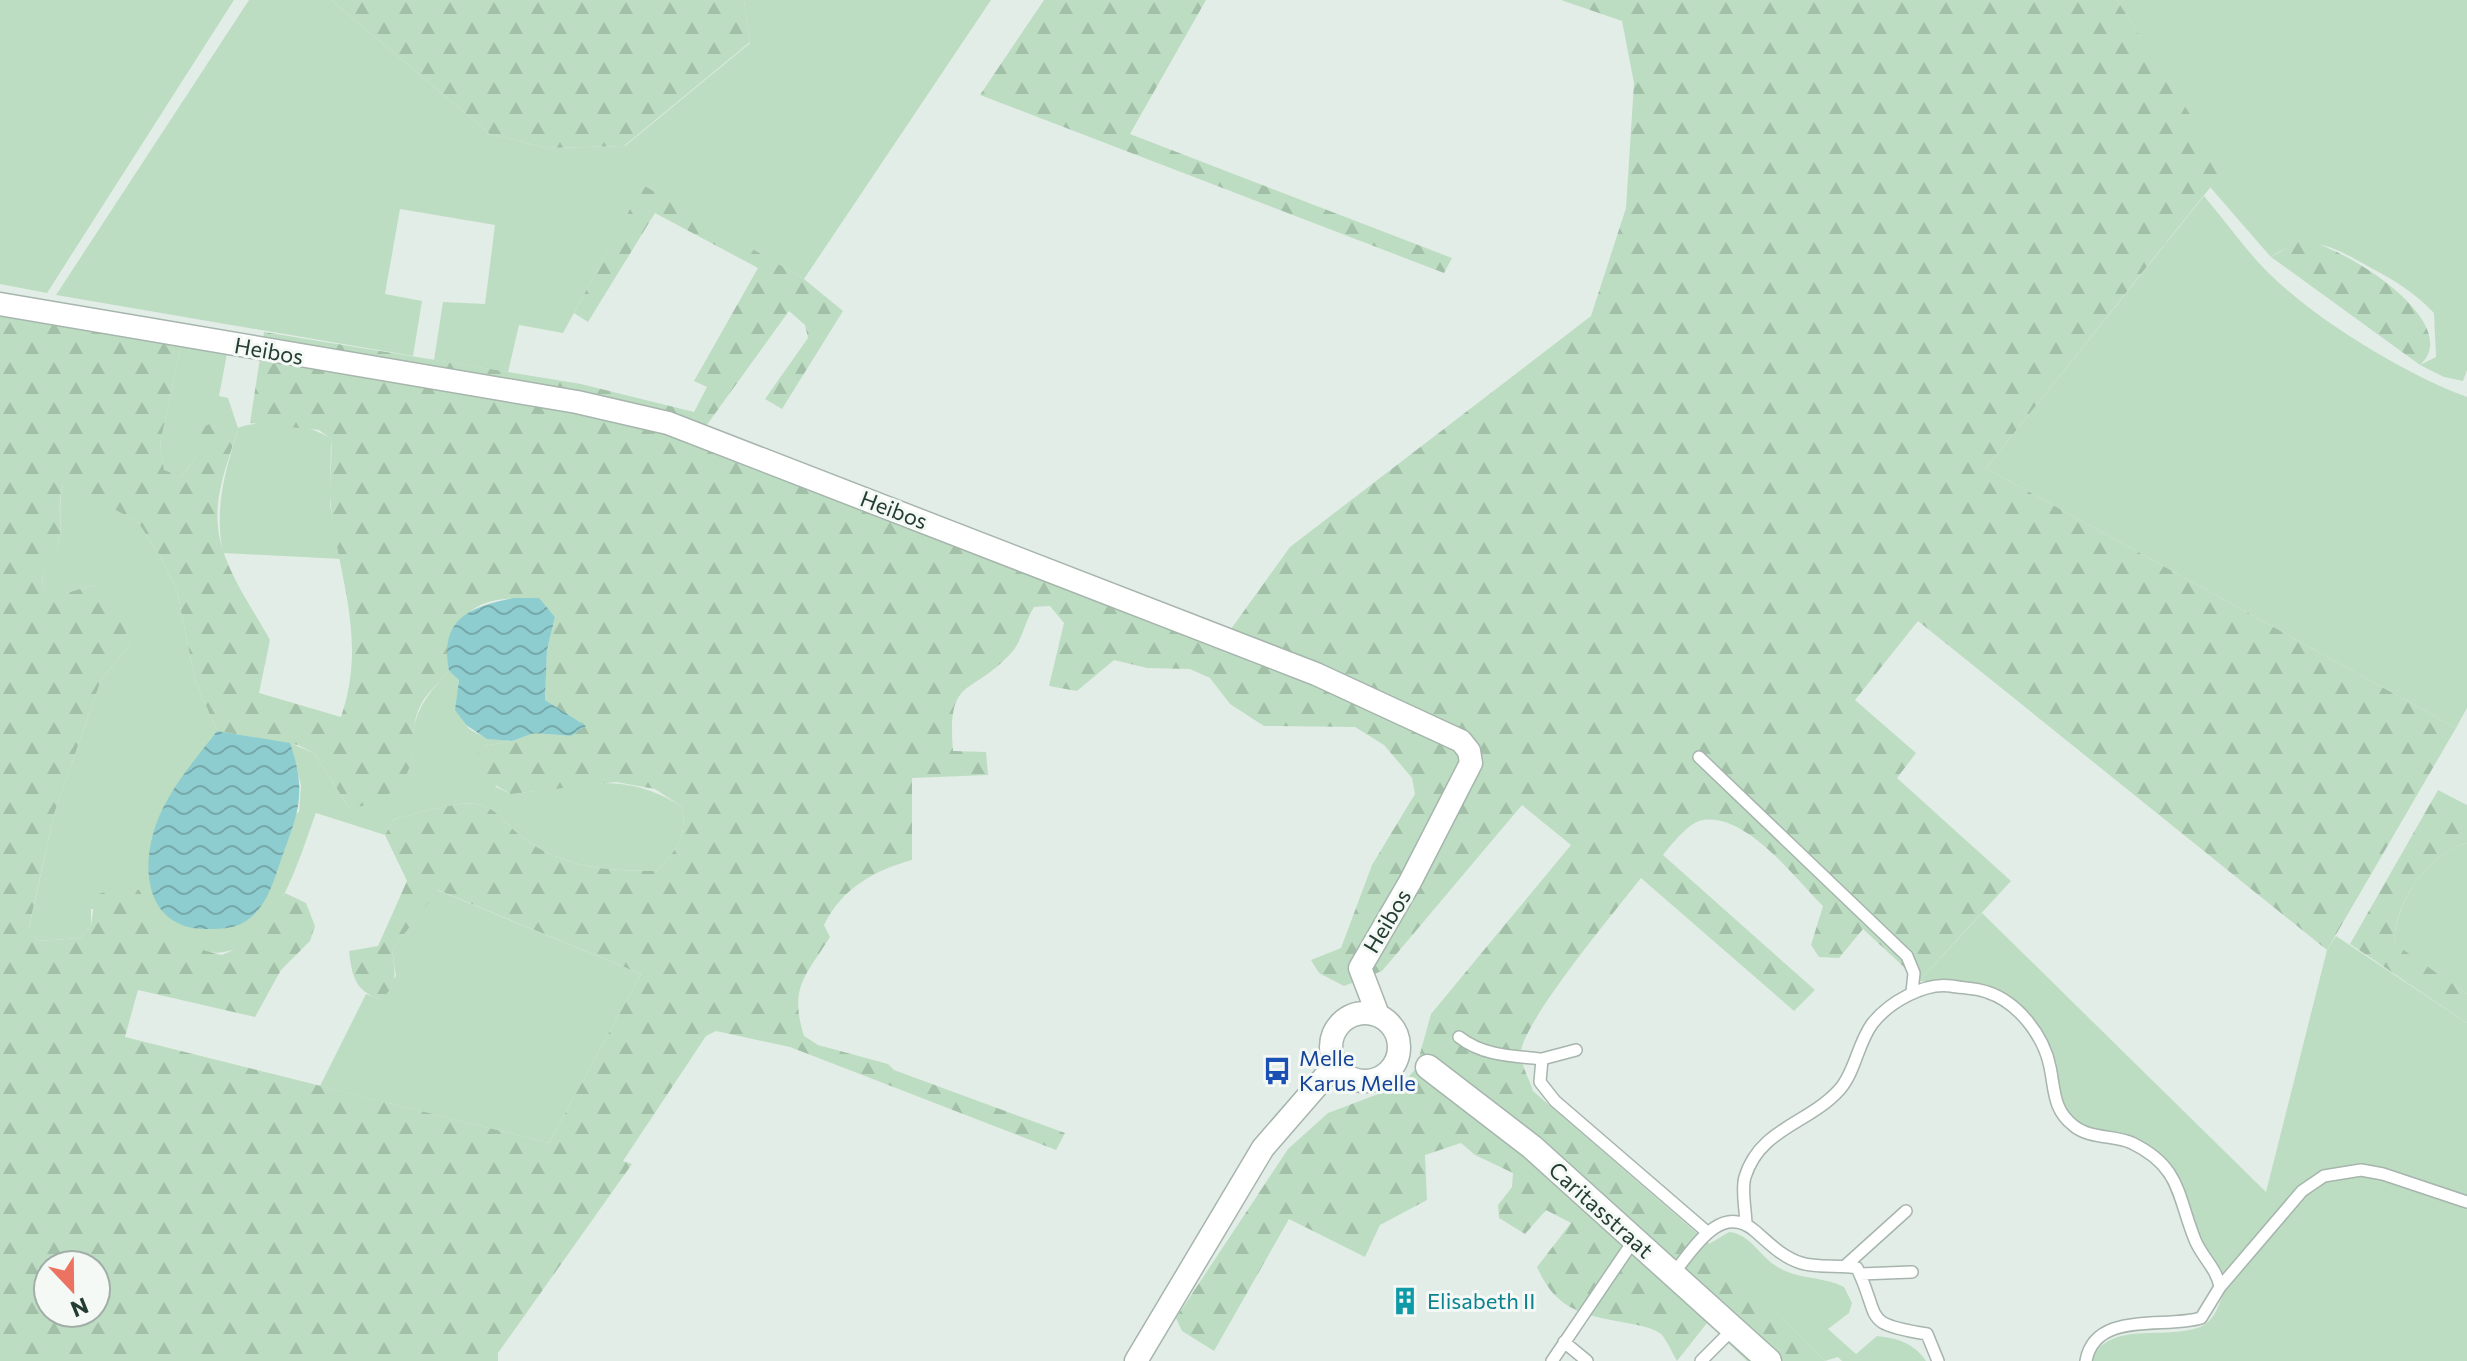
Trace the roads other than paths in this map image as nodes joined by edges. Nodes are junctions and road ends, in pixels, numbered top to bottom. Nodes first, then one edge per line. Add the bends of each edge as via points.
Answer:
1 (0, 304) edge
2 (1699, 757) dead end
3 (1912, 992) junction
4 (1378, 1015) junction
5 (1459, 1037) dead end
6 (1576, 1050) dead end
7 (1542, 1059) junction
8 (1399, 1060) junction
9 (1335, 1065) junction
10 (1428, 1067) joint
11 (2467, 1202) edge
12 (1906, 1211) dead end
13 (1746, 1225) junction
14 (1707, 1232) junction
15 (1634, 1240) junction
16 (1845, 1266) junction
17 (1912, 1272) dead end
18 (1672, 1274) junction
19 (1860, 1274) junction
20 (2220, 1287) junction
21 (1733, 1329) junction
22 (1564, 1342) junction
23 (1136, 1361) edge
24 (1552, 1361) edge
25 (1587, 1361) edge
26 (1701, 1361) edge
27 (1769, 1361) edge
28 (1938, 1361) edge
29 (2086, 1361) edge

1 - 4 street, Heibos via 577,402 668,423 1316,674 1461,741 1471,763 1360,968
2 - 3 lane via 1907,956 1914,973
3 - 13 lane via 1873,1022 1841,1088 1777,1130 1758,1150 1744,1179
3 - 20 lane via 1944,985 1987,992 2031,1025 2045,1051 2059,1111 2087,1133 2148,1152 2175,1177 2196,1242
4 - 8 street via 1398,1038
4 - 9 street via 1360,1012 1345,1018 1333,1033
5 - 7 lane via 1472,1047
6 - 7 lane
7 - 14 lane via 1540,1082 1555,1101
8 - 9 street via 1383,1076 1359,1081
8 - 10 street
9 - 23 street via 1263,1148
10 - 15 street, Caritasstraat via 1532,1147
11 - 20 lane via 2361,1170 2324,1176 2302,1191
12 - 16 lane
13 - 14 lane via 1724,1222
13 - 16 lane via 1803,1264
14 - 18 lane
15 - 18 street, Caritasstraat
15 - 22 lane
16 - 19 lane
17 - 19 lane
18 - 21 street, Caritasstraat
19 - 28 lane via 1876,1318 1892,1330 1927,1334
20 - 29 lane via 2201,1318 2129,1324 2104,1333 2088,1349
21 - 26 lane
21 - 27 street, Caritasstraat
22 - 24 lane
22 - 25 lane

